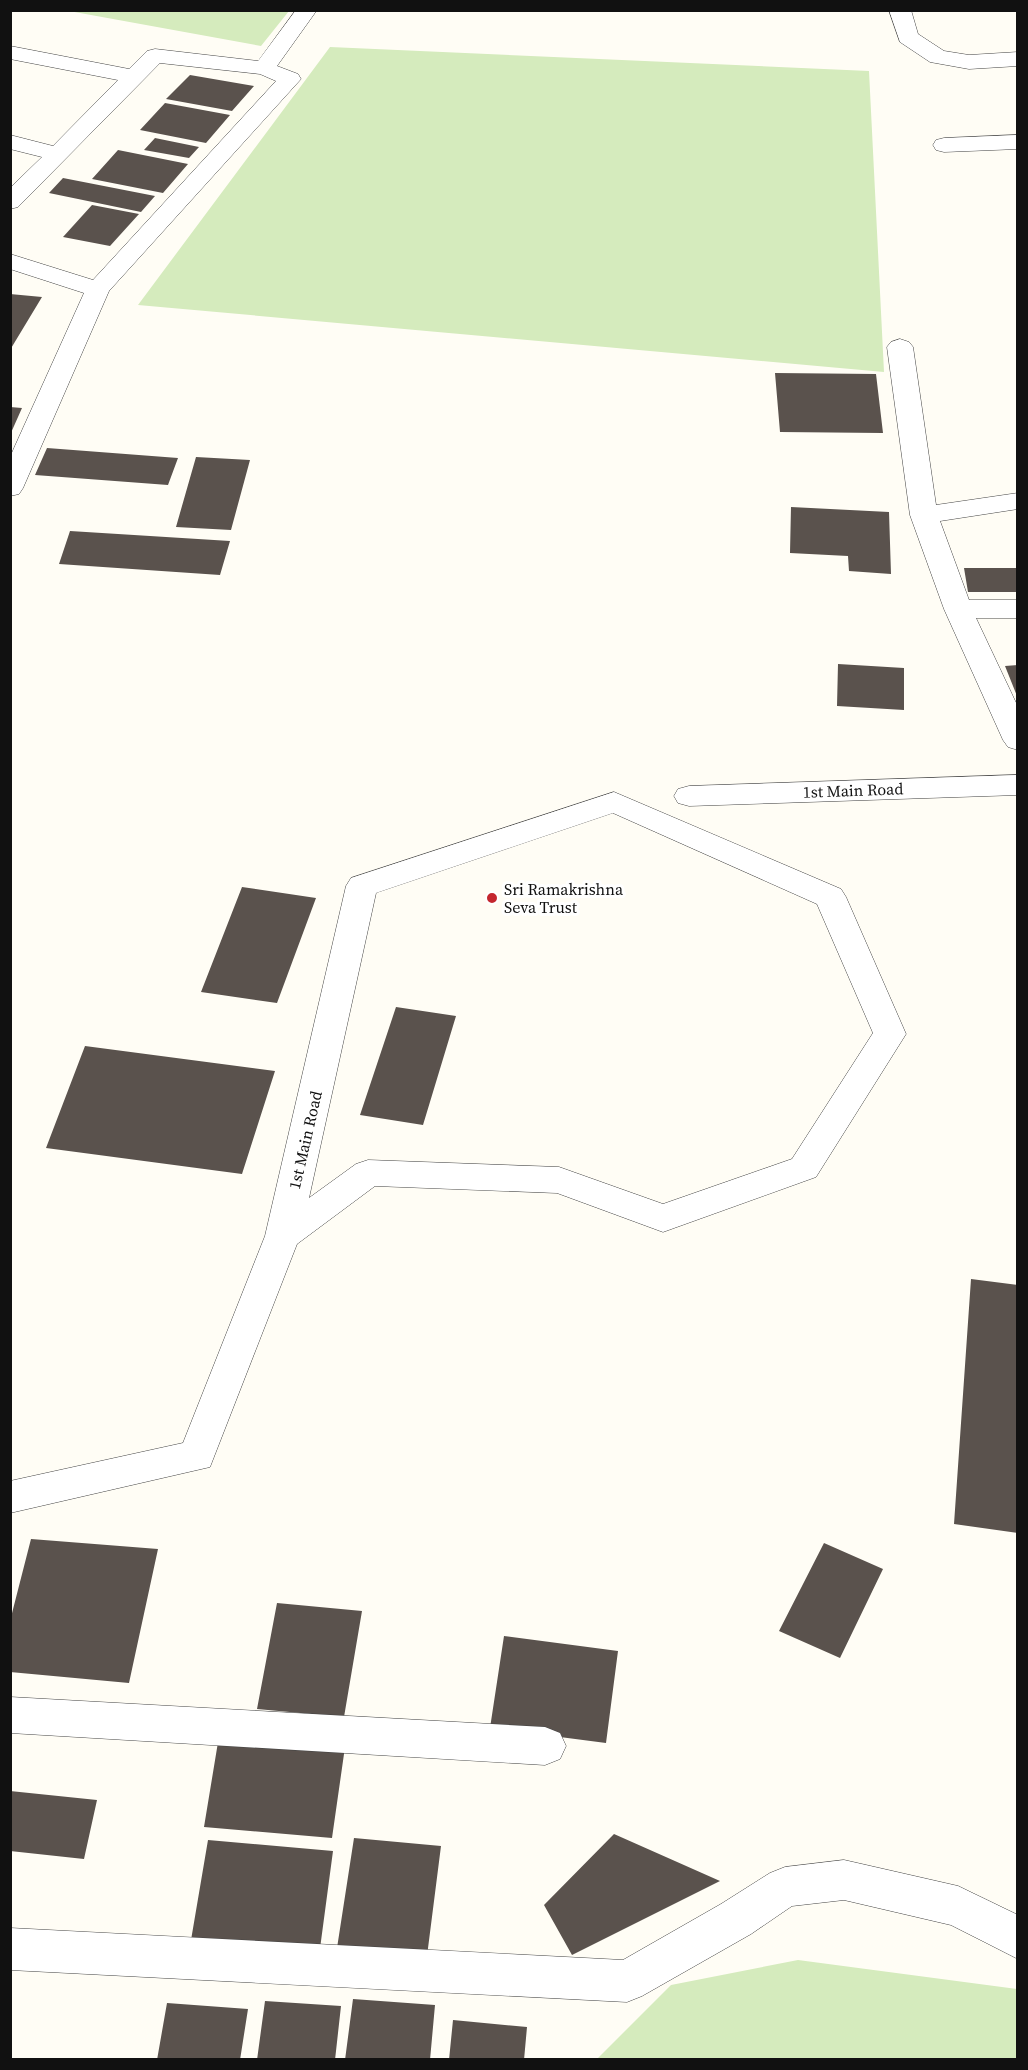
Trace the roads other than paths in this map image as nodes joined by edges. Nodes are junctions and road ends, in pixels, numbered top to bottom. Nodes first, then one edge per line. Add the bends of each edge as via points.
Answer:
1 (307, 10) edge
2 (900, 10) edge
3 (10, 52) edge
4 (1017, 59) edge
5 (264, 68) junction
6 (135, 77) junction
7 (10, 142) edge
8 (1017, 142) edge
9 (944, 146) dead end
10 (58, 154) junction
11 (10, 202) edge
12 (10, 261) edge
13 (98, 290) junction
14 (900, 346) dead end
15 (10, 488) edge
16 (1017, 501) edge
17 (924, 514) junction
18 (958, 609) junction
19 (1017, 609) edge
20 (1017, 740) edge
21 (1017, 784) edge
22 (689, 796) dead end
23 (283, 1236) junction
24 (11, 1504) edge
25 (10, 1715) edge
26 (545, 1746) dead end
27 (1017, 1938) edge
28 (10, 1949) edge

1 - 5 street
2 - 4 street via 908,37 938,57 969,62
3 - 6 street
5 - 6 street via 155,56
5 - 13 street via 290,79
6 - 10 street
7 - 10 street
8 - 9 street
10 - 11 street
12 - 13 street
13 - 15 street
14 - 17 street
16 - 17 street
17 - 18 street
18 - 19 street
18 - 20 street
21 - 22 street, 1st Main Road
23 - 23 street, 1st Main Road via 368,1173 559,1180 663,1218 804,1168 890,1034 830,897 614,802 362,886
23 - 24 street, 1st Main Road via 197,1456
25 - 26 street
27 - 28 street via 958,1906 844,1880 785,1887 627,1981

